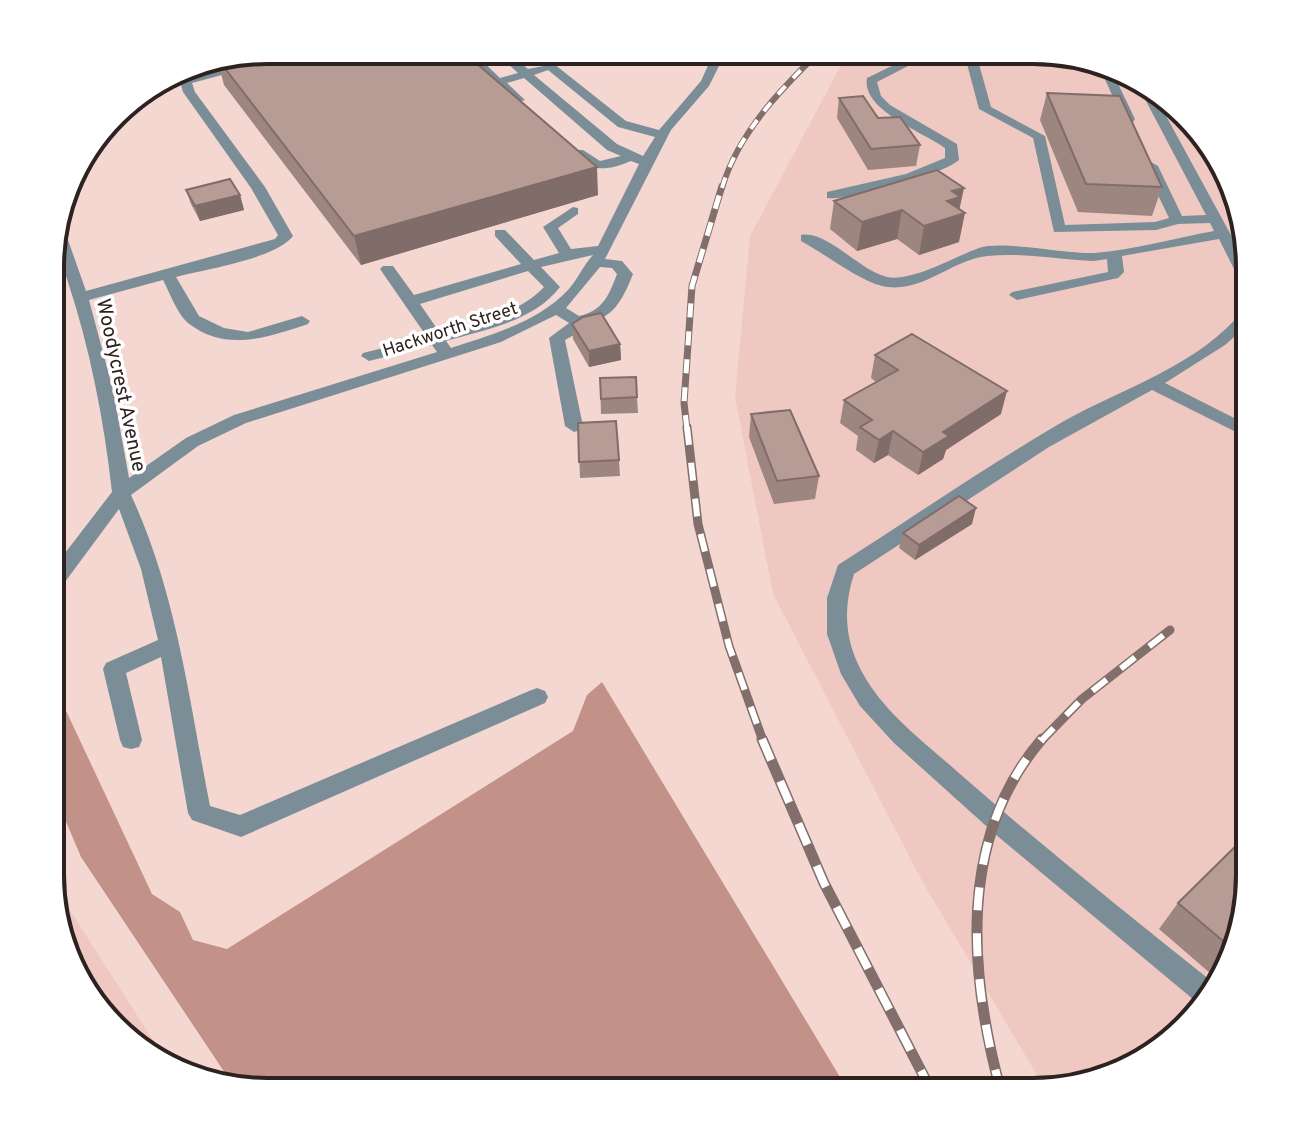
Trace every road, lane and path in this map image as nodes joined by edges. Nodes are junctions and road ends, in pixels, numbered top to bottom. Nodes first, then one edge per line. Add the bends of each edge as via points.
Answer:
1 (257, 64) edge
2 (479, 64) edge
3 (515, 64) edge
4 (718, 64) edge
5 (904, 64) edge
6 (973, 64) edge
7 (204, 74) edge
8 (526, 74) junction
9 (196, 77) edge
10 (1110, 80) edge
11 (498, 82) junction
12 (1154, 104) edge
13 (533, 113) edge
14 (663, 135) junction
15 (1136, 136) edge
16 (569, 145) edge
17 (1143, 150) edge
18 (631, 156) junction
19 (647, 163) junction
20 (832, 195) dead end
21 (573, 211) dead end
22 (1215, 219) junction
23 (1177, 220) junction
24 (500, 233) dead end
25 (1223, 234) junction
26 (806, 238) dead end
27 (65, 251) edge
28 (1114, 254) junction
29 (568, 255) junction
30 (597, 256) junction
31 (1236, 258) edge
32 (532, 265) junction
33 (388, 269) dead end
34 (167, 275) junction
35 (1017, 295) dead end
36 (82, 297) junction
37 (412, 301) junction
38 (555, 308) junction
39 (302, 321) dead end
40 (577, 321) junction
41 (1236, 330) edge
42 (442, 346) junction
43 (369, 356) dead end
44 (1152, 383) junction
45 (574, 426) dead end
46 (1236, 426) edge
47 (121, 493) junction
48 (64, 569) edge
49 (168, 645) junction
50 (537, 697) dead end
51 (131, 740) dead end
52 (1201, 990) edge

1 - 7 street
2 - 11 street
3 - 8 street
4 - 14 street, Hackworth Street
5 - 20 street via 871,81 872,90 886,110 952,147 952,160
6 - 23 street via 985,109 1039,136 1059,229 1156,226
8 - 11 street
8 - 14 street via 550,66 622,124
8 - 18 street via 612,147
9 - 34 street via 186,81 189,92 258,187 286,236 263,249
10 - 15 street
11 - 13 street
12 - 22 street
14 - 19 street, Hackworth Street
16 - 18 street via 592,166
17 - 23 street
18 - 19 street
19 - 30 street, Hackworth Street
21 - 29 street via 550,227
22 - 23 street
22 - 25 street
24 - 32 street
25 - 28 street
25 - 31 street
26 - 28 street via 886,282 909,281 985,251
27 - 36 street, Woodycrest Avenue
28 - 35 street via 1113,275
29 - 30 street
29 - 32 street
30 - 38 street, Hackworth Street via 573,293
30 - 40 street via 617,264 625,274 612,305 598,318
32 - 37 street
32 - 42 street via 552,287 548,295
33 - 37 street
34 - 36 street
34 - 39 street via 193,319 220,332 249,337
36 - 47 street, Woodycrest Avenue via 117,450
37 - 42 street
38 - 40 street
38 - 42 street, Hackworth Street via 514,331
40 - 45 street via 575,328 557,338
41 - 44 street
42 - 43 street
42 - 47 street, Hackworth Street via 240,419 192,442
44 - 46 street
44 - 52 street via 1072,425 845,570 834,603 837,636 853,677 890,724 995,821
47 - 48 street, Woodycrest Avenue
47 - 49 street via 159,590
49 - 50 street via 200,813 241,826
49 - 51 street via 114,669

